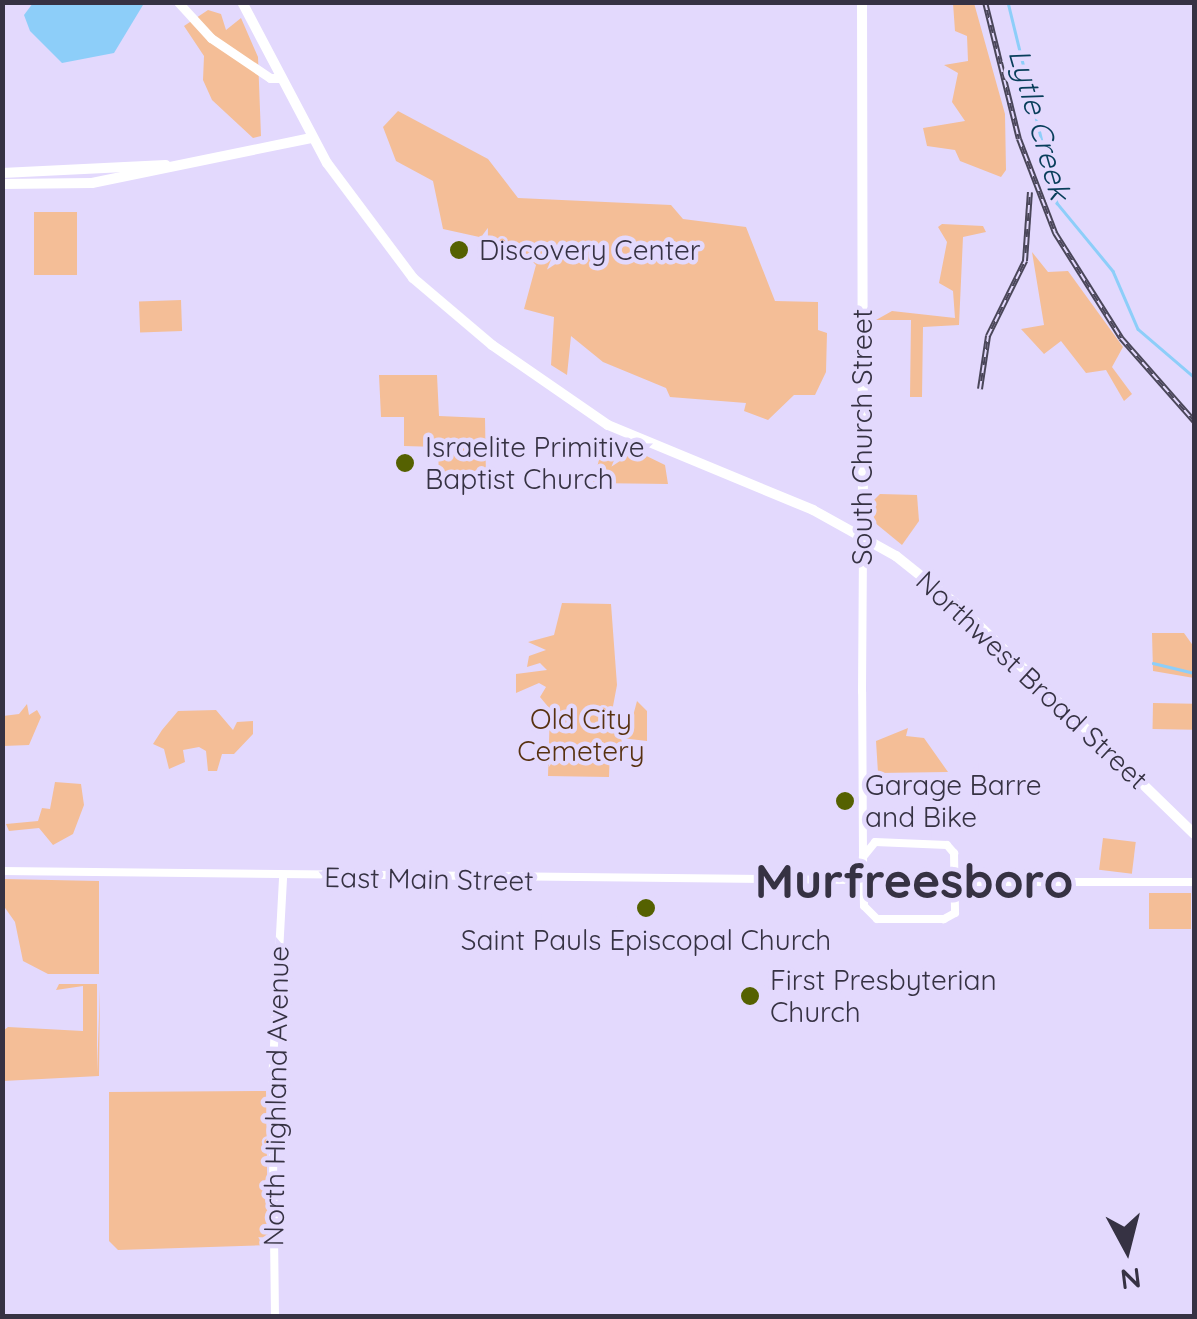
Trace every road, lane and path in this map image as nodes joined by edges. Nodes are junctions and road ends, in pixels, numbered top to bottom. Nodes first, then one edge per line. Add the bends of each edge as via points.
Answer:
1 (178, 2) edge
2 (242, 2) edge
3 (862, 2) edge
4 (279, 78) junction
5 (312, 138) junction
6 (176, 166) junction
7 (2, 173) edge
8 (2, 184) edge
9 (863, 534) junction
10 (1194, 834) edge
11 (862, 857) junction
12 (2, 871) edge
13 (863, 872) junction
14 (283, 876) junction
15 (855, 880) junction
16 (954, 882) junction
17 (966, 882) junction
18 (1194, 882) edge
19 (864, 889) junction
20 (275, 1316) edge

1 - 4 main road via 211,38
2 - 4 main road, Northwest Broad Street
3 - 9 main road, South Church Street
4 - 5 main road, Northwest Broad Street
5 - 6 main road
5 - 9 main road, Northwest Broad Street via 396,263 546,386 637,438
6 - 7 main road
6 - 8 main road via 92,183
9 - 10 main road, Northwest Broad Street via 960,607
9 - 11 street, South Church Street
11 - 13 street, South Church Street
11 - 16 street via 874,842 938,842 954,854
12 - 14 street, East Main Street
13 - 15 street
13 - 19 street
14 - 15 street, East Main Street
14 - 20 street, North Highland Avenue via 272,1082
15 - 19 street
16 - 17 street
16 - 17 street
16 - 19 street via 955,913 944,919 877,919 864,906
17 - 18 street

